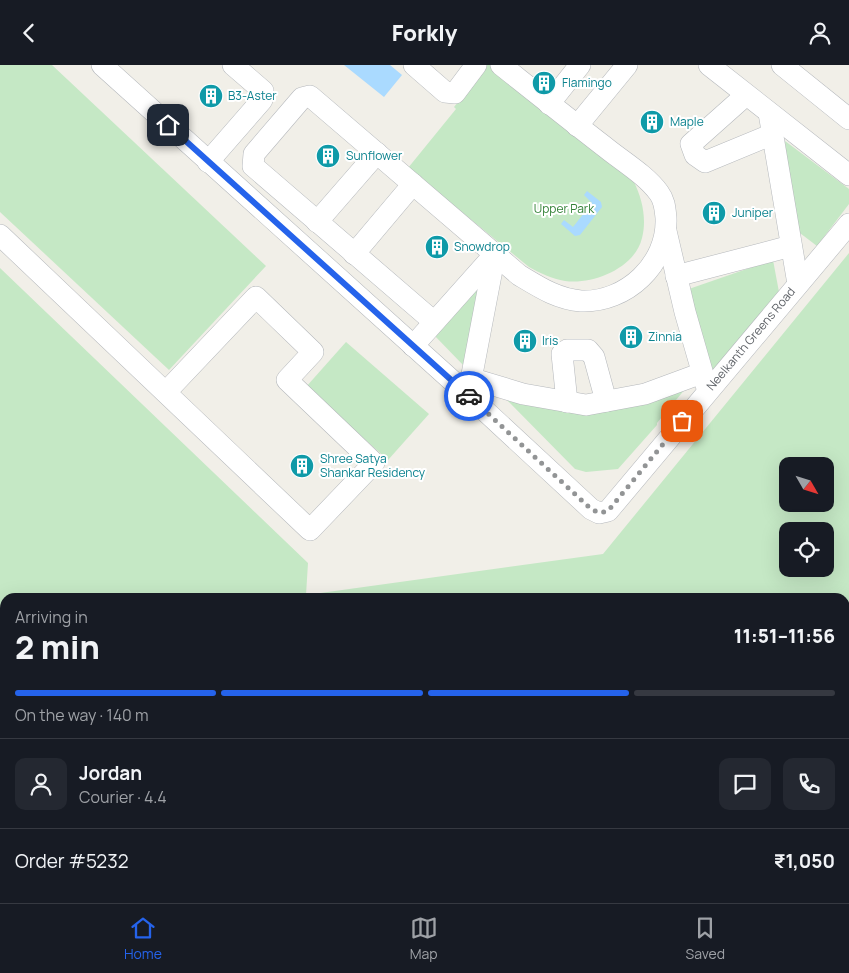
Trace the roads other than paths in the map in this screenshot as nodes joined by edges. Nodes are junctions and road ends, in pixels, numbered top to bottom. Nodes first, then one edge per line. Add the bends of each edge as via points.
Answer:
1 (102, 65) edge
2 (233, 65) edge
3 (414, 65) edge
4 (476, 65) edge
5 (500, 65) edge
6 (580, 65) edge
7 (627, 65) edge
8 (708, 65) edge
9 (782, 65) edge
10 (746, 95) junction
11 (549, 104) junction
12 (849, 119) edge
13 (771, 124) junction
14 (577, 126) junction
15 (377, 153) junction
16 (208, 162) junction
17 (849, 175) edge
18 (414, 184) junction
19 (317, 222) junction
20 (849, 223) edge
21 (666, 229) junction
22 (0, 235) edge
23 (791, 246) junction
24 (354, 254) junction
25 (495, 254) junction
26 (676, 276) junction
27 (798, 284) junction
28 (433, 321) junction
29 (413, 346) junction
30 (704, 381) junction
31 (469, 387) junction
32 (166, 392) junction
33 (606, 401) junction
34 (567, 402) junction

1 - 16 street, Neelkanth Greens Road
2 - 16 street via 262,91 262,100
3 - 4 street via 446,93 455,93
5 - 11 street
6 - 11 street
7 - 14 street
8 - 10 street
9 - 12 street
10 - 13 street
10 - 13 street via 692,143 695,155 704,162
11 - 14 street
13 - 17 street
13 - 23 street
14 - 21 street via 659,193 665,205
15 - 18 street
15 - 19 street
15 - 19 street via 310,96 302,97 254,155 253,166
16 - 29 street, Neelkanth Greens Road
18 - 24 street
18 - 25 street
19 - 24 street
20 - 27 street, Neelkanth Greens Road
21 - 25 street via 658,254 643,276 621,292 596,300 556,296 519,275
21 - 26 street
22 - 32 street
23 - 26 street
23 - 27 street
24 - 28 street
25 - 28 street
25 - 31 street
26 - 30 street
27 - 30 street, Neelkanth Greens Road
28 - 29 street
29 - 31 street, Neelkanth Greens Road
30 - 31 street, Neelkanth Greens Road via 608,511 599,513 591,509
30 - 33 street
31 - 34 street
32 - 32 street via 310,530 374,463 287,380 313,352 256,297
33 - 34 street via 586,405
33 - 34 street via 594,357 588,350 567,350 562,354

